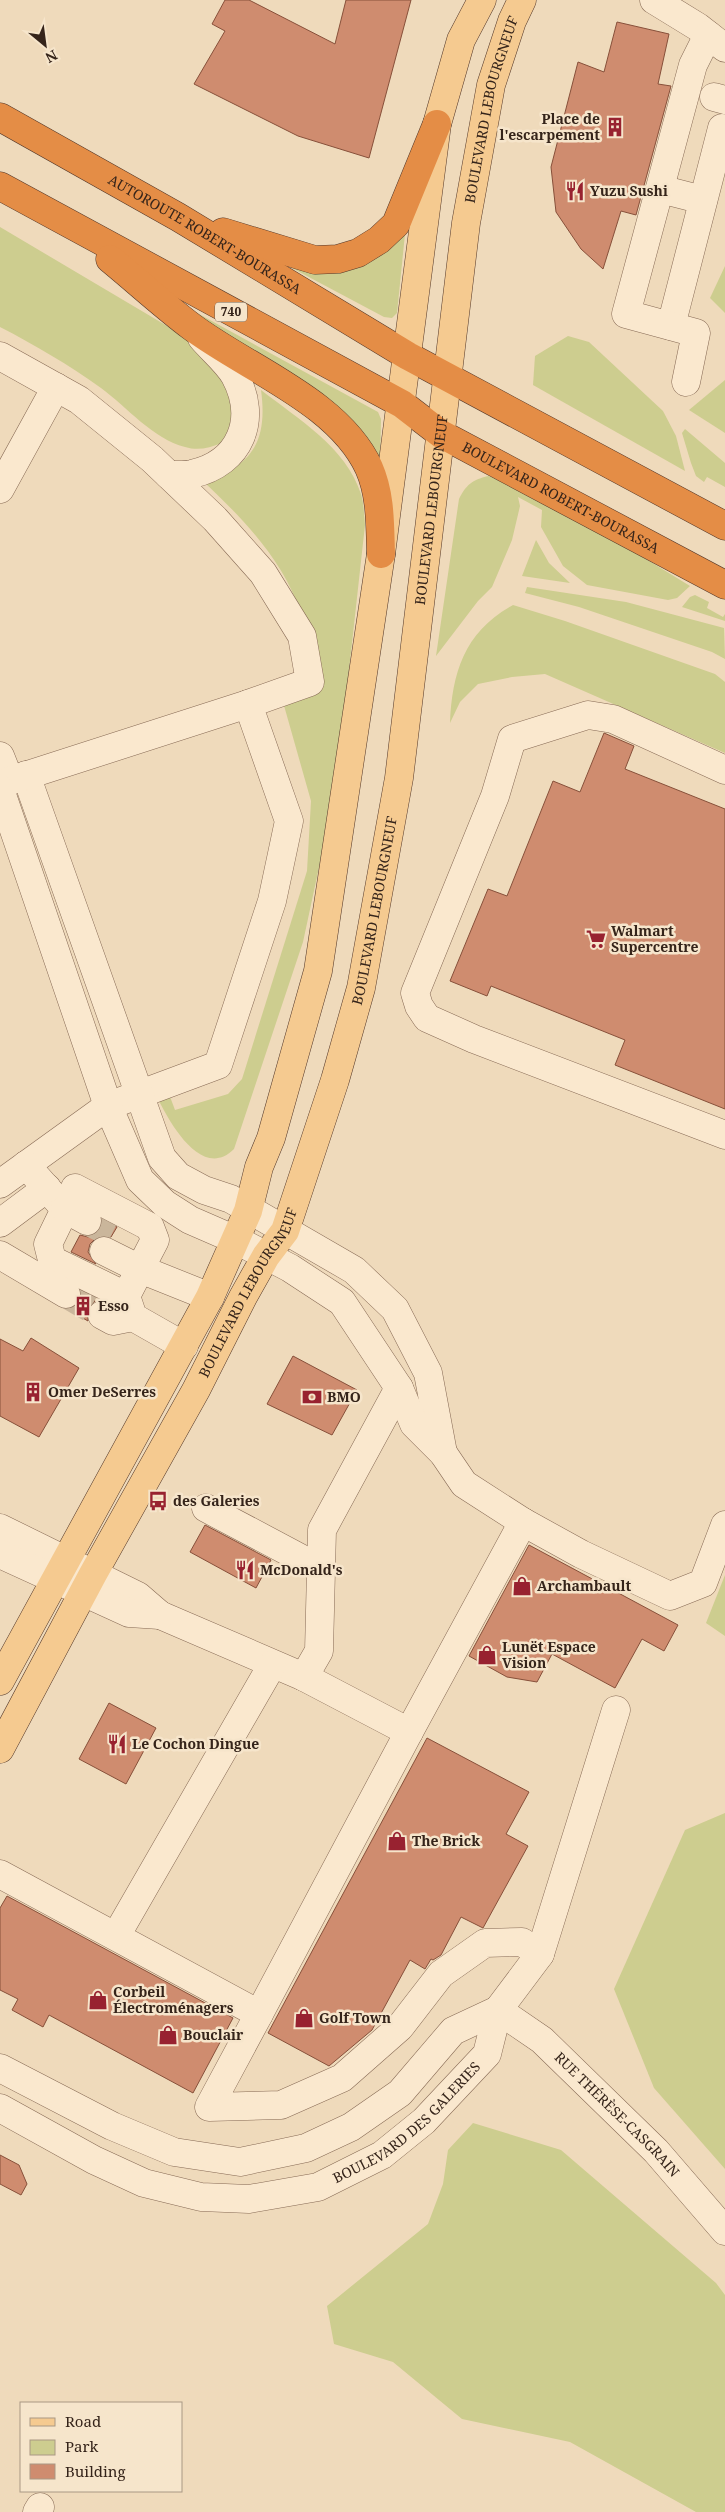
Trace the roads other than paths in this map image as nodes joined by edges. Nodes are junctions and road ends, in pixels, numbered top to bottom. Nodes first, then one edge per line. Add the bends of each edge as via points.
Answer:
1 (482, 0) edge
2 (522, 0) edge
3 (654, 0) edge
4 (717, 41) edge
5 (0, 117) edge
6 (437, 124) junction
7 (722, 128) dead end
8 (0, 186) edge
9 (660, 189) junction
10 (703, 200) junction
11 (178, 217) junction
12 (61, 218) junction
13 (671, 326) junction
14 (193, 328) junction
15 (0, 356) edge
16 (408, 356) junction
17 (448, 376) junction
18 (686, 382) dead end
19 (56, 387) junction
20 (402, 404) junction
21 (441, 434) junction
22 (169, 475) junction
23 (0, 488) edge
24 (725, 526) edge
25 (381, 554) junction
26 (725, 585) edge
27 (248, 704) junction
28 (725, 770) edge
29 (7, 777) edge
30 (138, 1095) junction
31 (108, 1106) junction
32 (725, 1135) edge
33 (8, 1176) edge
34 (47, 1188) junction
35 (248, 1211) junction
36 (0, 1223) edge
37 (72, 1223) junction
38 (285, 1231) junction
39 (236, 1240) junction
40 (108, 1242) tunnel mouth
41 (0, 1255) edge
42 (266, 1256) junction
43 (144, 1262) junction
44 (42, 1267) junction
45 (66, 1294) tunnel mouth
46 (210, 1296) junction
47 (130, 1307) junction
48 (102, 1315) tunnel mouth
49 (184, 1346) junction
50 (399, 1388) junction
51 (443, 1453) junction
52 (206, 1508) dead end
53 (523, 1522) junction
54 (725, 1525) edge
55 (0, 1528) edge
56 (0, 1554) edge
57 (321, 1569) junction
58 (60, 1571) junction
59 (88, 1584) junction
60 (272, 1665) junction
61 (304, 1677) junction
62 (0, 1681) edge
63 (616, 1710) dead end
64 (408, 1732) junction
65 (0, 1749) edge
66 (0, 1874) edge
67 (116, 1936) junction
68 (540, 1954) junction
69 (498, 2010) junction
70 (259, 2014) junction
71 (0, 2068) edge
72 (0, 2108) edge
73 (725, 2231) edge

1 - 6 main road via 461,40
2 - 17 main road, BOULEVARD LEBOURGNEUF via 512,20 492,85 466,223
3 - 4 street
4 - 9 street via 693,65
5 - 11 highway, AUTOROUTE ROBERT-BOURASSA
6 - 11 highway via 396,224 358,253 316,260
6 - 16 main road
7 - 10 street
8 - 12 highway, 740
9 - 10 street
9 - 13 street via 626,314
10 - 13 street
11 - 16 highway, AUTOROUTE ROBERT-BOURASSA
12 - 14 highway
12 - 20 highway, 740
13 - 18 street via 696,333
14 - 22 street via 235,375 246,408 246,423 228,457 191,474
14 - 25 highway via 319,409 353,442 369,468 378,492
15 - 19 street
16 - 17 highway
16 - 20 main road
17 - 21 main road, BOULEVARD LEBOURGNEUF
17 - 24 highway
19 - 22 street via 80,400
19 - 23 street
20 - 21 highway, BOULEVARD ROBERT-BOURASSA
20 - 25 main road
21 - 26 highway, BOULEVARD ROBERT-BOURASSA
21 - 38 main road, BOULEVARD LEBOURGNEUF via 399,778 361,988 335,1080
22 - 27 street via 215,519 263,573 302,636 310,682
25 - 35 main road via 318,971
27 - 29 street
27 - 30 street via 289,821 272,901 218,1065
28 - 32 street via 613,719 588,714 512,739 495,796 415,993 427,1018
29 - 30 street
29 - 31 street
30 - 31 street
30 - 35 street via 162,1158 178,1176 231,1199
31 - 33 street
31 - 39 street via 140,1180 182,1215
33 - 34 street
34 - 36 street
34 - 37 street
35 - 38 street
35 - 39 main road
37 - 43 street via 75,1188 150,1228 156,1240
37 - 44 street via 48,1244
38 - 42 main road, BOULEVARD LEBOURGNEUF
38 - 51 street via 354,1270 395,1309 428,1372
39 - 42 street
39 - 46 main road
40 - 43 street
41 - 44 street
42 - 50 street via 342,1302
42 - 59 main road, BOULEVARD LEBOURGNEUF
43 - 46 street
43 - 47 street
44 - 45 street
44 - 47 street
46 - 49 main road
47 - 48 street via 113,1321
47 - 49 street
49 - 58 main road
50 - 51 street via 414,1424
50 - 57 street via 322,1530
51 - 53 street via 464,1484
52 - 57 street
53 - 54 street via 581,1554 670,1596 703,1583
53 - 64 street
55 - 58 street
56 - 58 street
57 - 61 street via 319,1651
58 - 59 street
58 - 62 main road
59 - 60 street via 129,1613 160,1615
59 - 65 main road, BOULEVARD LEBOURGNEUF
60 - 61 street
60 - 67 street
61 - 64 street
63 - 68 street
64 - 70 street
66 - 67 street
67 - 70 street
68 - 69 street
68 - 70 street via 522,1942 485,1943 441,1974 400,2027 342,2078 281,2105 209,2108
69 - 71 street, BOULEVARD DES GALERIES via 453,2031 400,2093 351,2126 306,2148 240,2162 174,2152 112,2126
69 - 72 street, BOULEVARD DES GALERIES via 487,2054 424,2121 382,2155 318,2187 249,2199 202,2197 144,2184
69 - 73 street, RUE THÉRÈSE-CASGRAIN via 542,2040 656,2151

